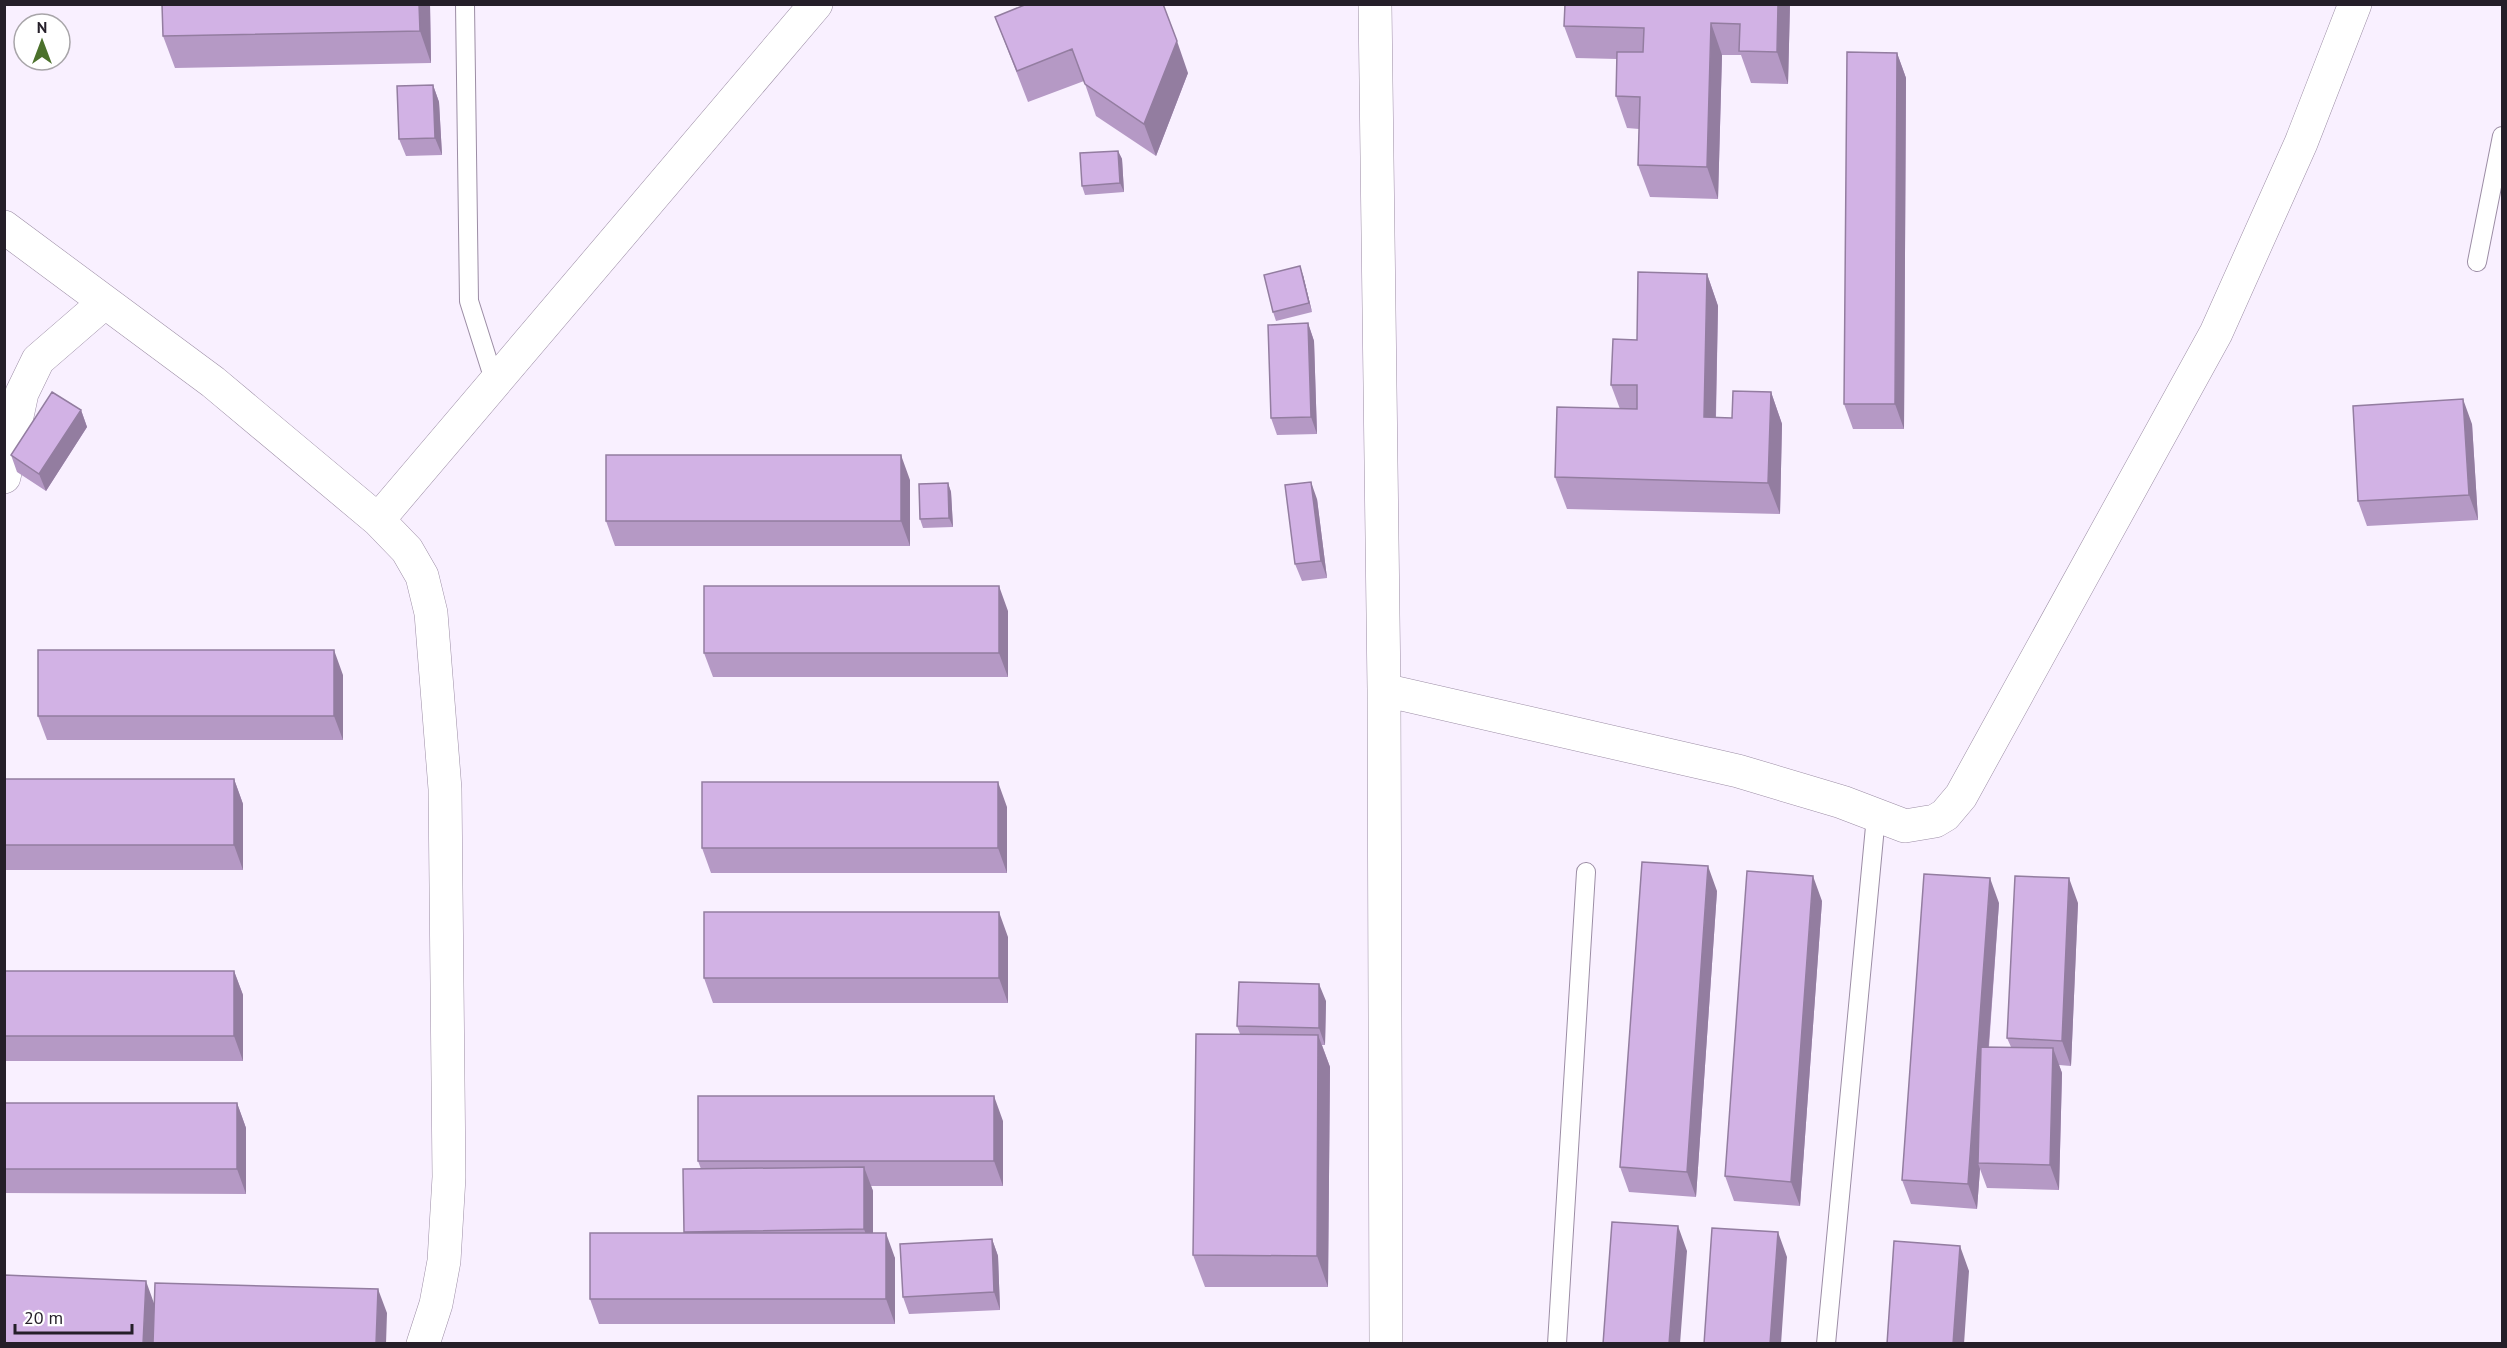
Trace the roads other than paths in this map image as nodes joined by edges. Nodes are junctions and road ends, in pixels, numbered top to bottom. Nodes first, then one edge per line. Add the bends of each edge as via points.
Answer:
1 (465, 4) edge
2 (816, 4) edge
3 (1375, 4) edge
4 (2355, 4) edge
5 (2502, 136) edge
6 (4, 227) edge
7 (2477, 262) dead end
8 (105, 302) junction
9 (495, 383) junction
10 (4, 477) edge
11 (378, 520) junction
12 (1384, 690) junction
13 (1876, 816) junction
14 (1586, 872) dead end
15 (423, 1344) edge
16 (1386, 1344) edge
17 (1557, 1344) edge
18 (1827, 1344) edge

1 - 9 lane via 469,301
2 - 9 street
3 - 12 street
4 - 13 street via 2301,143 2217,333 1961,796 1935,822 1905,826
5 - 7 lane
6 - 8 street
8 - 10 street via 38,360 22,393
8 - 11 street via 213,382
9 - 11 street
11 - 15 street via 407,550 422,576 431,613 445,789 449,1176 444,1261
12 - 13 street via 1738,771
12 - 16 street
13 - 18 lane
14 - 17 lane

